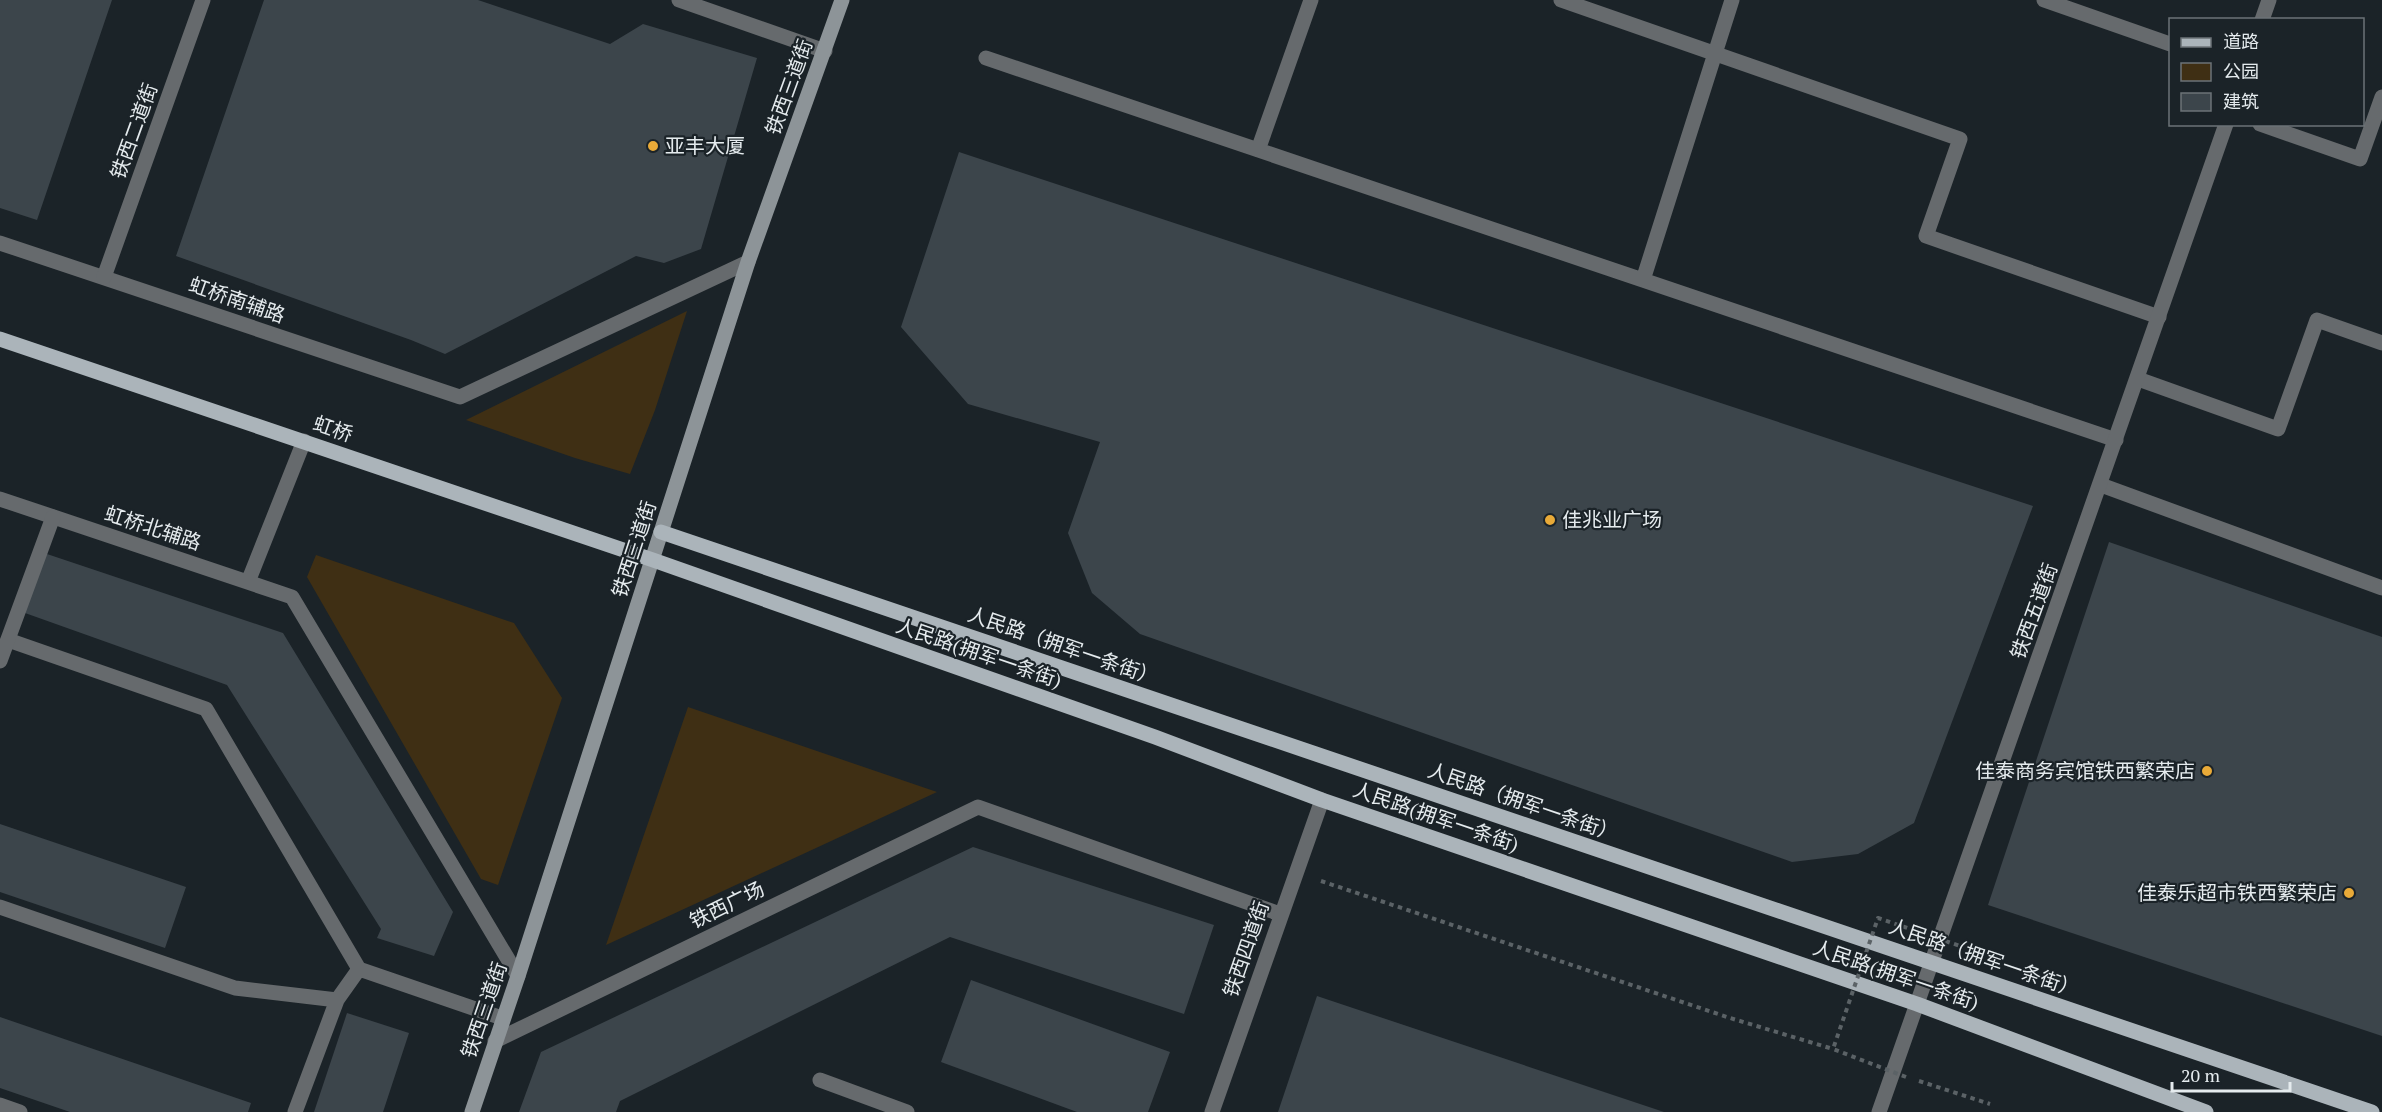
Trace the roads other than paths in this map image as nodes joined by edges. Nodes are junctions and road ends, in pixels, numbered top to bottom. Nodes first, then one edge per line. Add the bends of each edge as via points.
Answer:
1 (203, 0) edge
2 (679, 0) edge
3 (842, 0) edge
4 (1311, 0) edge
5 (1561, 0) edge
6 (1732, 0) edge
7 (2044, 0) edge
8 (2269, 0) edge
9 (2263, 18) edge
10 (2169, 44) edge
11 (825, 51) junction
12 (1714, 53) junction
13 (986, 58) dead end
14 (2382, 97) edge
15 (2225, 126) edge
16 (2265, 126) edge
17 (1258, 150) junction
18 (0, 243) edge
19 (748, 262) junction
20 (104, 277) junction
21 (1643, 280) junction
22 (2159, 317) junction
23 (0, 339) edge
24 (2382, 343) edge
25 (2138, 379) junction
26 (2116, 440) junction
27 (304, 441) junction
28 (2101, 485) junction
29 (0, 499) edge
30 (52, 517) junction
31 (661, 532) junction
32 (653, 560) junction
33 (248, 582) junction
34 (2382, 588) edge
35 (8, 640) junction
36 (0, 662) edge
37 (1322, 800) junction
38 (0, 907) edge
39 (1280, 914) junction
40 (1931, 963) junction
41 (359, 969) junction
42 (518, 976) junction
43 (337, 1000) junction
44 (1917, 1004) junction
45 (502, 1018) junction
46 (495, 1041) junction
47 (820, 1080) dead end
48 (0, 1105) edge
49 (20, 1112) edge
50 (296, 1112) edge
51 (472, 1112) edge
52 (907, 1112) edge
53 (1212, 1112) edge
54 (1879, 1112) edge
55 (2206, 1112) edge
56 (2372, 1112) edge

1 - 20 street, 铁西二道街
2 - 11 street
3 - 11 main road, 铁西三道街
4 - 17 street
5 - 12 street
6 - 12 street
7 - 10 street
8 - 9 street
11 - 19 main road, 铁西三道街
12 - 21 street
12 - 22 street via 1960,139 1926,236
13 - 17 street
14 - 16 street via 2360,159
15 - 22 street, 铁西五道街
17 - 21 street
18 - 20 street, 虹桥南辅路
19 - 20 street, 虹桥南辅路 via 460,397
19 - 31 main road, 铁西三道街
21 - 26 street
22 - 25 street, 铁西五道街
23 - 27 main road, 虹桥
24 - 25 street via 2317,320 2278,429
25 - 26 street, 铁西五道街
26 - 28 street, 铁西五道街
27 - 32 main road, 虹桥
27 - 33 street
28 - 34 street
28 - 40 street, 铁西五道街
29 - 30 street, 虹桥北辅路
30 - 33 street, 虹桥北辅路
30 - 35 street
31 - 32 main road, 铁西三道街
31 - 40 main road, 人民路（拥军一条街）
32 - 37 main road, 人民路(拥军一条街)
32 - 42 main road, 铁西三道街
33 - 42 street, 虹桥北辅路 via 292,597
35 - 36 street
35 - 41 street via 206,709
37 - 39 street, 铁西四道街
37 - 44 main road, 人民路(拥军一条街)
38 - 43 street via 235,988
39 - 46 street, 铁西广场 via 978,807
39 - 53 street, 铁西四道街
40 - 44 street, 铁西五道街
40 - 56 main road, 人民路（拥军一条街）
41 - 43 street
41 - 45 street
42 - 45 main road, 铁西三道街
43 - 50 street
44 - 54 street, 铁西五道街
44 - 55 main road, 人民路(拥军一条街)
45 - 46 main road, 铁西三道街
46 - 51 main road, 铁西三道街
47 - 52 street
48 - 49 street

